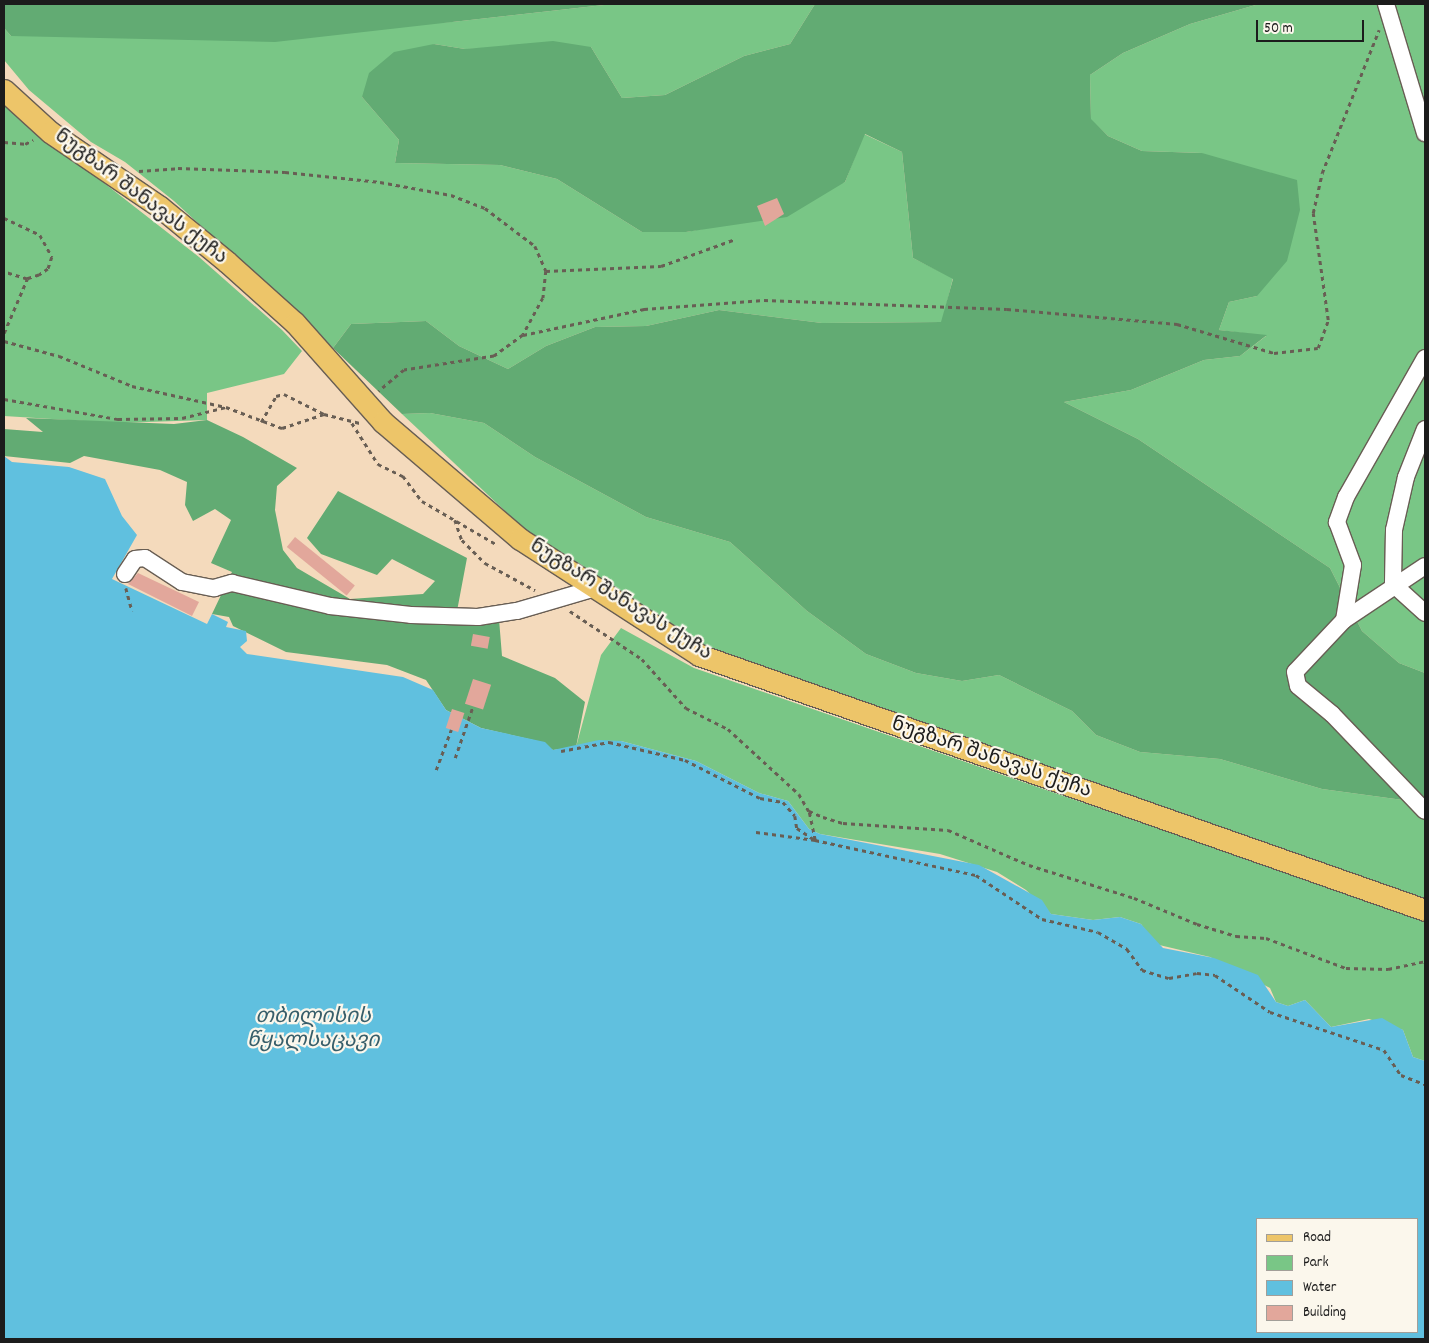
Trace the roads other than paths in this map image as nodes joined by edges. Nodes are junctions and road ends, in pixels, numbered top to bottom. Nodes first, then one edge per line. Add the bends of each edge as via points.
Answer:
1 (1386, 8) edge
2 (4, 90) edge
3 (1425, 133) edge
4 (1425, 358) edge
5 (1425, 429) edge
6 (1425, 566) edge
7 (125, 580) road end
8 (1393, 584) junction
9 (592, 589) junction
10 (1425, 613) edge
11 (1344, 620) junction
12 (1425, 811) edge
13 (1425, 910) edge

1 - 3 lane
2 - 9 main road, ნუგზარ შანავას ქუჩა via 50,132 234,268 295,323 382,422 520,539
4 - 11 lane via 1346,497 1337,522 1353,565
5 - 8 lane via 1406,476 1394,530
6 - 8 lane
7 - 9 lane via 135,559 145,558 182,582 214,588 232,583 330,606 411,615 478,617
8 - 10 lane
8 - 11 lane
9 - 13 main road, ნუგზარ შანავას ქუჩა via 698,655 778,686
11 - 12 lane via 1300,664 1295,672 1298,686 1332,714

